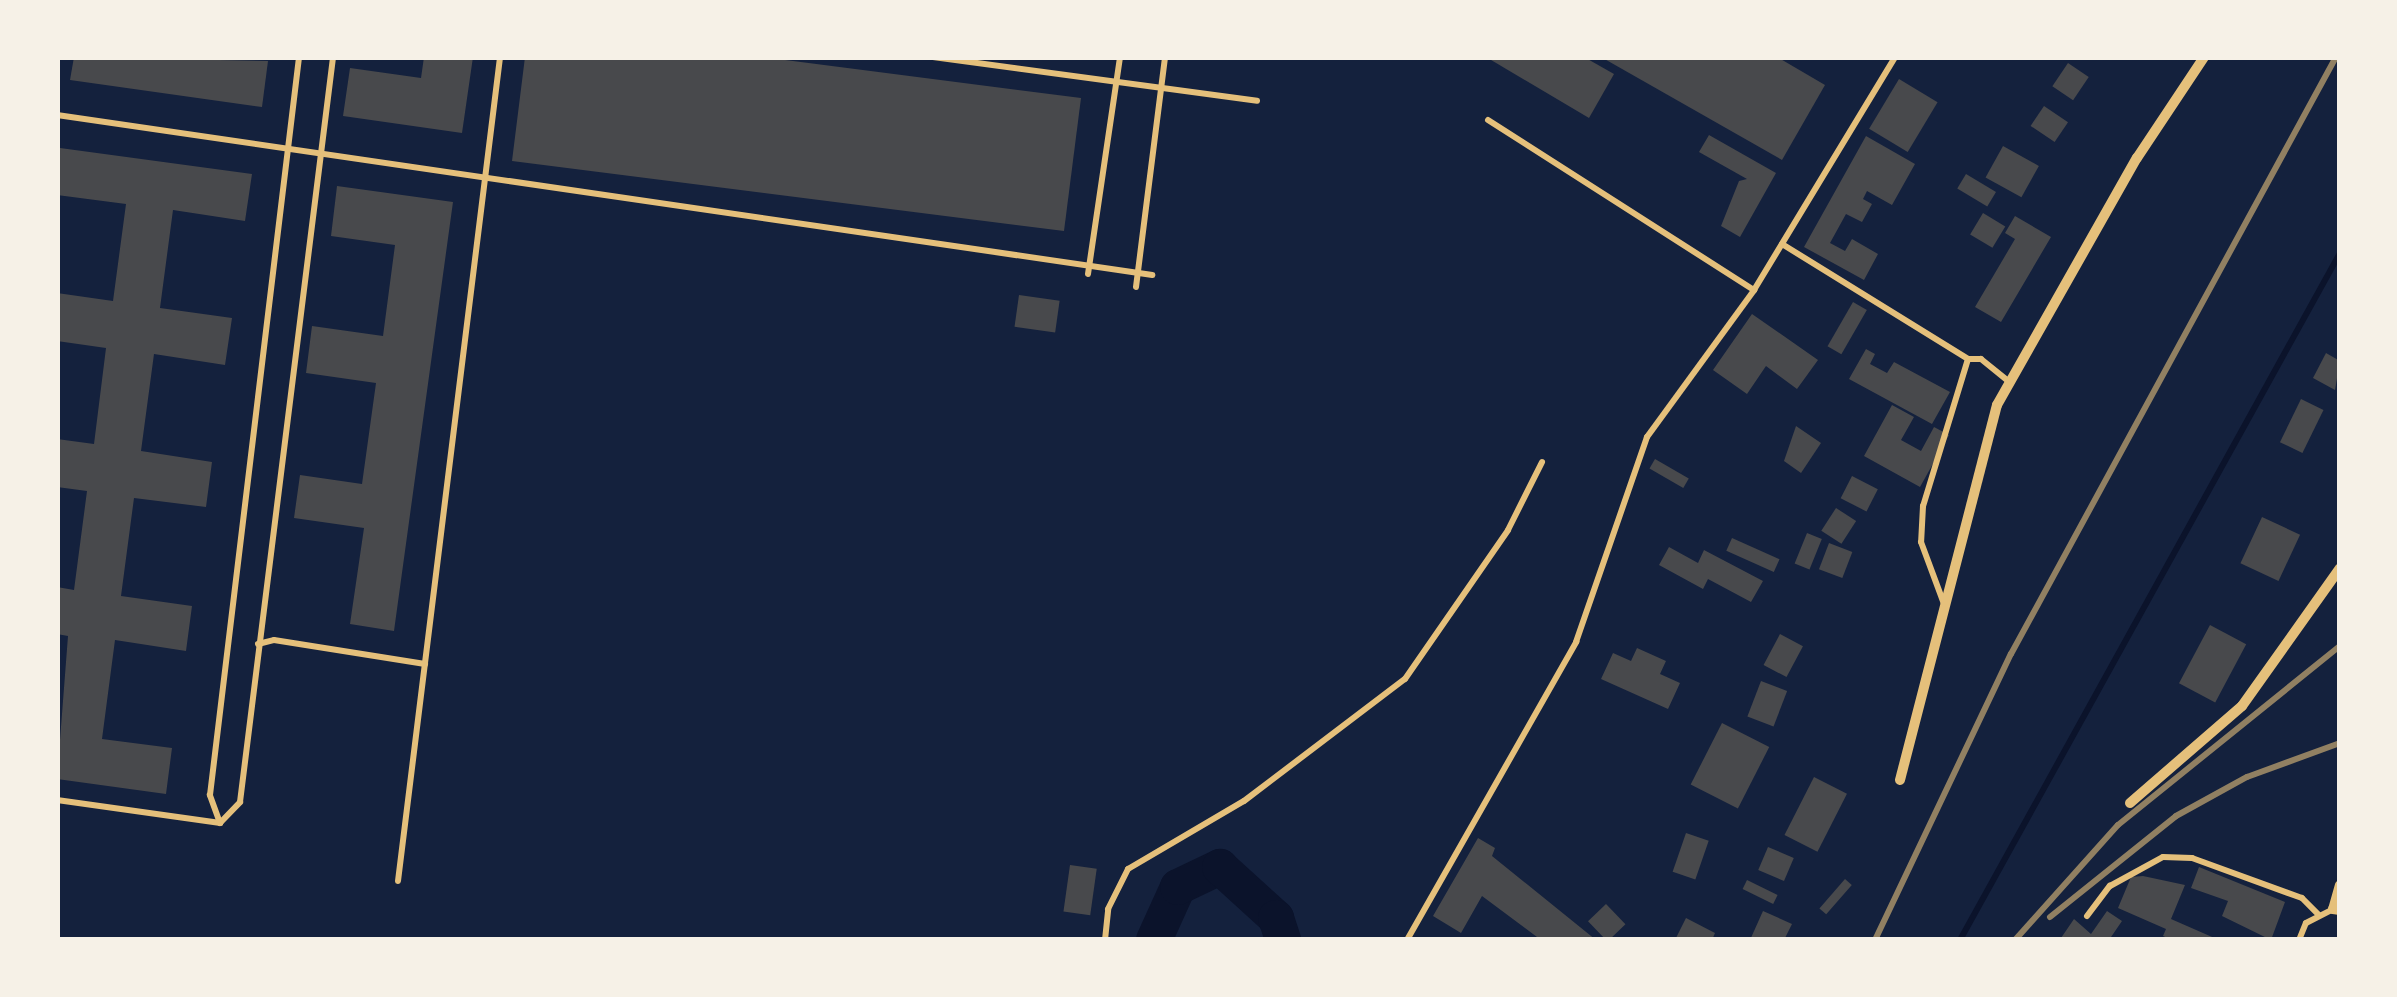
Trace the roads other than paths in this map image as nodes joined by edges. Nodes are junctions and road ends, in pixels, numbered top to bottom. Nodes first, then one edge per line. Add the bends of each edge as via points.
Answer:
1 (299, 57) edge
2 (333, 57) edge
3 (500, 57) edge
4 (934, 57) edge
5 (1120, 57) edge
6 (1165, 57) edge
7 (1895, 57) edge
8 (2204, 57) edge
9 (1117, 82) junction
10 (1161, 88) junction
11 (1257, 101) dead end
12 (57, 115) edge
13 (1488, 120) dead end
14 (289, 149) junction
15 (324, 154) junction
16 (484, 180) junction
17 (1782, 244) junction
18 (1089, 270) junction
19 (1138, 273) junction
20 (1152, 275) dead end
21 (1136, 287) dead end
22 (1754, 290) junction
23 (1968, 359) junction
24 (2009, 382) junction
25 (1542, 462) dead end
26 (2340, 568) edge
27 (1945, 607) junction
28 (258, 644) junction
29 (424, 664) junction
30 (1900, 780) dead end
31 (57, 800) edge
32 (2130, 803) dead end
33 (220, 823) junction
34 (398, 881) dead end
35 (2340, 885) edge
36 (2337, 910) edge
37 (2318, 914) junction
38 (2087, 916) dead end
39 (1105, 940) edge
40 (1407, 940) edge
41 (2299, 940) edge

1 - 14 lane
2 - 15 lane
3 - 16 lane
4 - 9 lane
5 - 9 lane
6 - 10 lane
7 - 17 lane
8 - 24 street
9 - 10 lane
9 - 18 lane
10 - 11 lane
10 - 19 lane
12 - 14 lane
13 - 22 lane
14 - 15 lane
14 - 33 lane via 210,795
15 - 16 lane
15 - 28 lane
16 - 18 lane
16 - 29 lane
17 - 22 lane
17 - 23 lane
18 - 19 lane
19 - 20 lane
19 - 21 lane
22 - 40 lane via 1647,437 1576,642
23 - 24 lane via 1981,358
23 - 27 lane via 1923,506 1922,542
24 - 27 street
25 - 39 lane via 1508,530 1405,679 1244,801 1128,869 1108,909
26 - 32 street via 2242,706
27 - 30 street
28 - 29 lane
28 - 33 lane via 240,802
29 - 34 lane
31 - 33 lane
35 - 36 street
36 - 37 lane
37 - 38 lane via 2302,898 2192,858 2163,857 2110,886
37 - 41 lane

